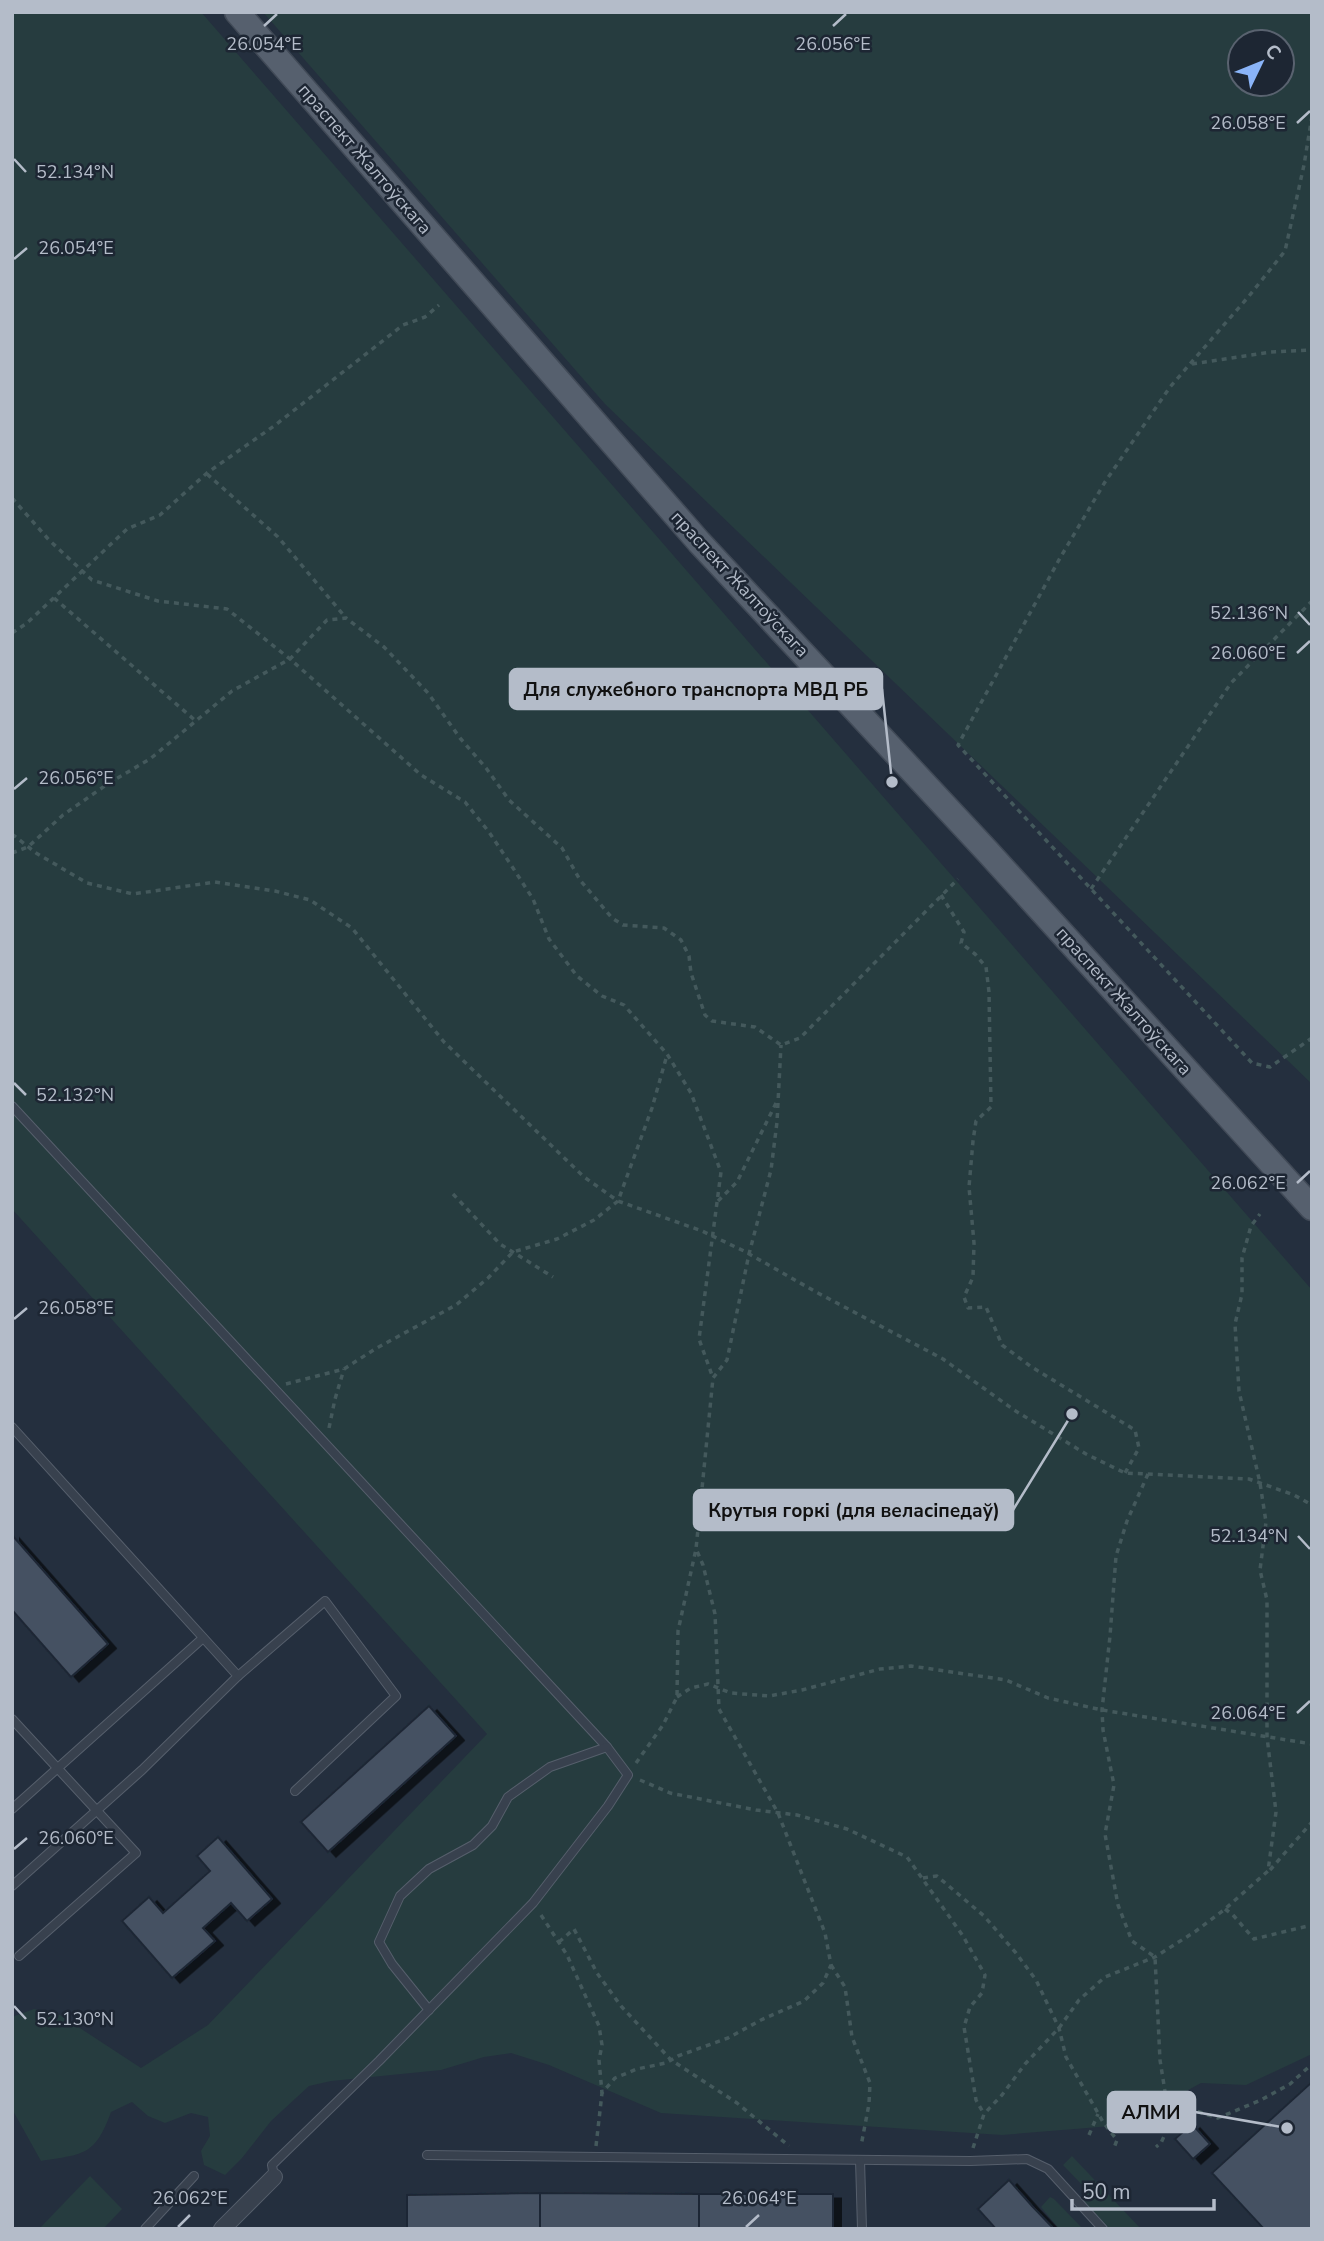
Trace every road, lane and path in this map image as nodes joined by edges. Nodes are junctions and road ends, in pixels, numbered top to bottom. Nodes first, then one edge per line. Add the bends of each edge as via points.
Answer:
1 (237, 12) edge
2 (1312, 116) edge
3 (439, 305) dead end
4 (1312, 350) edge
5 (1190, 365) junction
6 (207, 474) junction
7 (12, 498) edge
8 (83, 571) junction
9 (54, 598) junction
10 (1312, 601) edge
11 (346, 618) junction
12 (12, 633) edge
13 (290, 659) junction
14 (197, 722) junction
15 (12, 834) edge
16 (28, 847) junction
17 (12, 853) edge
18 (958, 879) dead end
19 (1091, 889) junction
20 (941, 895) junction
21 (1312, 1038) edge
22 (781, 1045) junction
23 (667, 1054) junction
24 (778, 1099) junction
25 (12, 1106) edge
26 (453, 1194) dead end
27 (618, 1200) junction
28 (717, 1202) junction
29 (1312, 1208) edge
30 (1260, 1214) dead end
31 (712, 1236) junction
32 (513, 1252) junction
33 (749, 1254) junction
34 (553, 1277) dead end
35 (344, 1369) junction
36 (713, 1378) junction
37 (274, 1387) junction
38 (12, 1427) edge
39 (326, 1443) junction
40 (1125, 1473) junction
41 (1149, 1474) junction
42 (1260, 1483) junction
43 (1312, 1505) edge
44 (696, 1549) junction
45 (203, 1638) junction
46 (238, 1676) junction
47 (717, 1687) junction
48 (677, 1697) junction
49 (1102, 1710) junction
50 (12, 1719) edge
51 (1267, 1737) junction
52 (1312, 1744) edge
53 (607, 1747) junction
54 (56, 1768) junction
55 (628, 1775) junction
56 (295, 1791) dead end
57 (12, 1809) edge
58 (96, 1810) junction
59 (778, 1813) junction
60 (1312, 1822) edge
61 (1268, 1871) junction
62 (923, 1878) junction
63 (12, 1886) edge
64 (533, 1903) junction
65 (1225, 1909) junction
66 (1312, 1925) edge
67 (559, 1942) junction
68 (19, 1956) dead end
69 (1155, 1957) junction
70 (831, 1965) junction
71 (429, 2010) junction
72 (1059, 2028) junction
73 (671, 2060) junction
74 (1312, 2064) edge
75 (601, 2093) junction
76 (1168, 2113) junction
77 (984, 2114) junction
78 (1098, 2114) junction
79 (1090, 2135) dead end
80 (1156, 2147) dead end
81 (1114, 2148) dead end
82 (427, 2155) dead end
83 (594, 2157) junction
84 (801, 2159) junction
85 (860, 2160) junction
86 (970, 2161) junction
87 (194, 2176) dead end
88 (274, 2177) joint
89 (145, 2229) edge
90 (222, 2229) edge
91 (862, 2229) edge
92 (1103, 2229) edge

1 - 29 main road, праспект Жалтоўскага via 699,542
2 - 5 path via 1284,251
3 - 6 path via 425,317 403,325
4 - 5 path
5 - 19 path via 1105,482 958,745
6 - 8 path via 160,515 127,529
6 - 11 path via 278,537
7 - 8 path
8 - 9 path
8 - 13 path via 92,580 158,601 227,609
9 - 12 path
9 - 14 path
10 - 19 path via 1231,683
11 - 13 path via 327,620
11 - 22 path via 384,647 428,693 509,800 562,848 580,880 612,918 623,925 664,928 681,940 705,1014 712,1020 755,1027
13 - 14 path via 232,691
13 - 23 path via 421,775 466,802 533,899 550,939 577,976 602,996 624,1005
14 - 16 path via 64,815
15 - 16 path
16 - 17 path
16 - 27 path via 87,883 133,894 215,882 310,900 352,928 444,1042 584,1177
18 - 20 path
19 - 21 path via 1252,1063 1270,1067
20 - 22 path via 800,1038
20 - 40 path via 964,932 961,943 986,967 989,992 991,1107 976,1121 973,1140 973,1277 964,1297 968,1308 986,1307 1002,1345 1135,1430 1139,1448
22 - 24 path
23 - 27 path
23 - 28 path via 691,1093 721,1172
24 - 28 path via 737,1182
24 - 33 path via 771,1170
25 - 37 lane
26 - 32 path
27 - 31 path
27 - 32 path via 594,1220
28 - 31 path
30 - 42 path via 1251,1226 1242,1258 1242,1294 1235,1324 1239,1391
31 - 33 path
31 - 36 path via 699,1339
32 - 34 path
32 - 35 path via 456,1306
33 - 36 path via 727,1360
33 - 40 path via 943,1359 1014,1410
35 - 37 path
35 - 39 path
36 - 44 path
37 - 39 lane
38 - 45 lane
39 - 53 lane
40 - 41 path
41 - 42 path
41 - 49 path via 1116,1556
42 - 43 path
42 - 51 path via 1266,1522 1260,1570 1267,1600
44 - 47 path via 715,1614
44 - 48 path via 678,1631
45 - 46 lane
45 - 54 lane
46 - 56 lane via 325,1601 396,1696
46 - 58 lane
47 - 48 path via 691,1688
47 - 49 path via 730,1693 769,1696 911,1666 1006,1681 1048,1699
47 - 59 path via 719,1709
48 - 55 path
49 - 51 path
49 - 69 path via 1114,1785 1105,1834 1118,1905 1132,1941
50 - 54 lane
51 - 52 path
51 - 61 path via 1276,1812
53 - 55 lane
53 - 71 lane via 550,1767 518,1789 473,1844 429,1869 400,1896 379,1942
54 - 57 lane
54 - 58 lane
55 - 59 path via 670,1793
55 - 64 lane
58 - 63 lane
58 - 68 lane via 136,1853
59 - 62 path via 847,1829 908,1857
59 - 70 path via 825,1933
60 - 61 path
61 - 65 path
62 - 72 path via 937,1876 984,1916 1036,1980
62 - 77 path via 985,1975 982,1993 970,2007 964,2027 976,2100
64 - 67 path
64 - 71 lane
65 - 66 path via 1254,1939
65 - 69 path
67 - 73 path via 574,1929 621,2006
67 - 75 path via 599,2026
69 - 72 path via 1105,1977 1079,2000
69 - 76 path via 1160,2060
70 - 73 path via 822,1983 804,2001
70 - 85 path via 845,1987 852,2038 870,2083
71 - 88 lane via 272,2165
72 - 77 path
72 - 78 path via 1066,2057
73 - 75 path via 615,2078
73 - 84 path via 737,2104
74 - 76 path via 1290,2084 1218,2118 1193,2110
75 - 83 path
76 - 80 path via 1170,2123
77 - 86 path
78 - 79 path
78 - 81 path via 1117,2140
82 - 83 lane
83 - 84 lane
84 - 85 lane
85 - 86 lane
85 - 91 lane
86 - 92 lane via 1027,2159 1048,2169
87 - 89 lane
88 - 90 street

